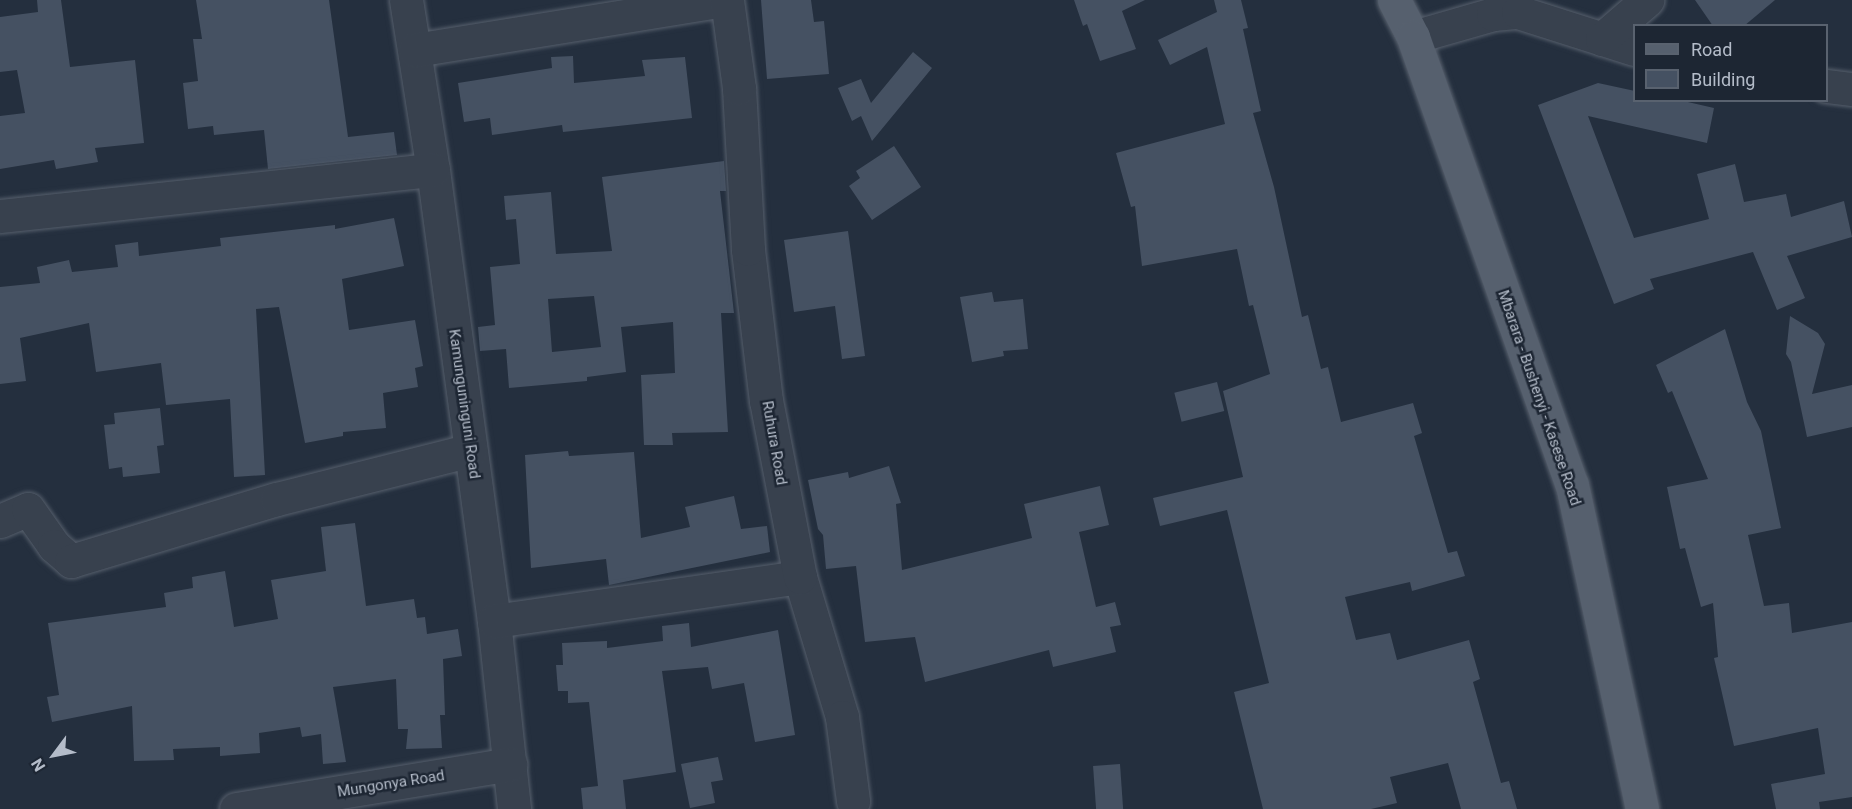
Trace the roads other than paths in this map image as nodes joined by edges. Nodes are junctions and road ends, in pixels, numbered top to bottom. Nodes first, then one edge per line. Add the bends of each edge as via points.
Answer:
1 (406, 0) edge
2 (726, 0) edge
3 (1394, 0) edge
4 (1647, 0) edge
5 (1413, 37) junction
6 (1602, 39) junction
7 (1633, 49) edge
8 (415, 50) junction
9 (1828, 86) edge
10 (1852, 89) edge
11 (433, 170) junction
12 (0, 216) edge
13 (470, 450) junction
14 (0, 521) edge
15 (800, 578) junction
16 (494, 621) junction
17 (510, 764) junction
18 (853, 801) dead end
19 (236, 809) edge
20 (514, 809) edge
21 (1642, 809) edge

1 - 8 street, Kamunguninguni Road
2 - 8 street
2 - 15 street, Ruhura Road via 739,88 748,249 766,401
3 - 5 main road, Mbarara - Bushenyi - Kasese Road
4 - 6 street
5 - 6 street via 1493,14 1518,12
5 - 21 main road, Mbarara - Bushenyi - Kasese Road via 1572,485
6 - 7 street
8 - 11 street, Kamunguninguni Road
9 - 10 street
11 - 12 street
11 - 13 street, Kamunguninguni Road
13 - 14 street via 277,499 71,561 54,546 28,509
13 - 16 street, Kamunguninguni Road
15 - 16 street
15 - 18 street, Ruhura Road via 842,717
16 - 17 street, Kamunguninguni Road
17 - 19 street, Mungonya Road
17 - 20 street, Kamunguninguni Road

